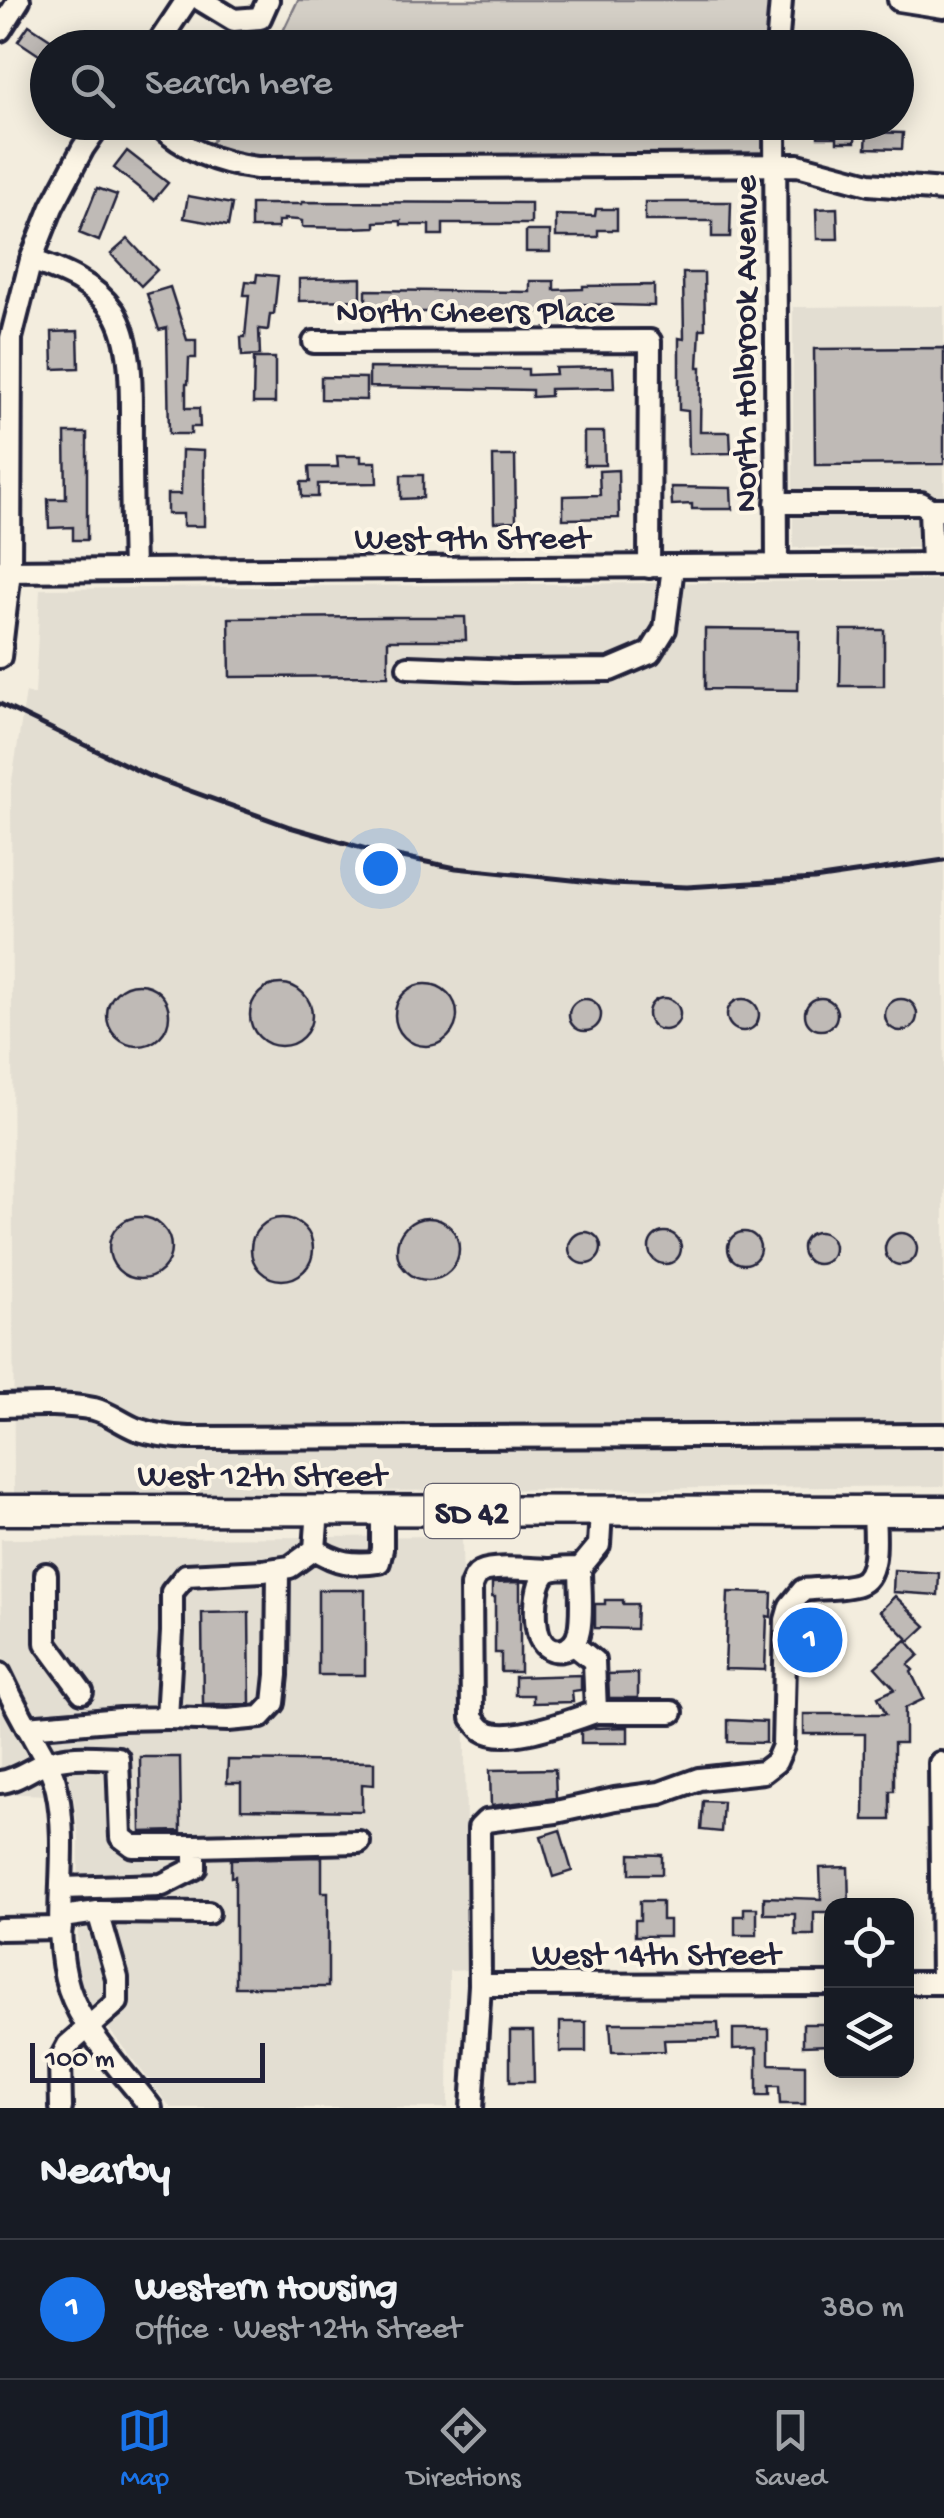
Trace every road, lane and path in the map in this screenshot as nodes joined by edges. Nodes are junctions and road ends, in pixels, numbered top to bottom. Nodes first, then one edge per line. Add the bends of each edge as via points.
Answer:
1 (19, 0) edge
2 (188, 0) edge
3 (200, 0) edge
4 (268, 0) edge
5 (781, 0) edge
6 (899, 0) edge
7 (944, 6) edge
8 (0, 30) edge
9 (167, 30) edge
10 (778, 30) edge
11 (90, 140) edge
12 (176, 140) edge
13 (774, 140) edge
14 (774, 165) junction
15 (944, 190) edge
16 (31, 260) junction
17 (8, 317) edge
18 (314, 342) dead end
19 (776, 503) junction
20 (937, 509) edge
21 (938, 564) edge
22 (776, 565) junction
23 (649, 567) junction
24 (673, 567) junction
25 (132, 570) junction
26 (5, 571) edge
27 (0, 657) edge
28 (408, 666) dead end
29 (0, 1406) edge
30 (944, 1435) edge
31 (0, 1510) edge
32 (318, 1510) junction
33 (382, 1510) junction
34 (601, 1511) junction
35 (874, 1511) junction
36 (944, 1511) edge
37 (315, 1549) junction
38 (580, 1568) junction
39 (278, 1569) junction
40 (550, 1570) junction
41 (46, 1574) dead end
42 (574, 1645) junction
43 (0, 1674) edge
44 (82, 1692) dead end
45 (596, 1712) junction
46 (672, 1712) dead end
47 (167, 1718) junction
48 (27, 1727) junction
49 (48, 1761) junction
50 (940, 1763) dead end
51 (0, 1782) edge
52 (359, 1842) dead end
53 (196, 1846) junction
54 (62, 1888) junction
55 (98, 1912) junction
56 (208, 1913) dead end
57 (61, 1922) junction
58 (0, 1929) edge
59 (824, 1984) edge
60 (914, 1984) edge
61 (943, 1984) edge
62 (480, 1985) junction
63 (90, 2028) junction
64 (60, 2108) edge
65 (151, 2108) edge
66 (472, 2108) edge

1 - 8 street
2 - 9 street
3 - 4 street via 234,20 260,18
5 - 10 street
6 - 7 street
11 - 16 street via 64,181
12 - 14 street via 202,156 257,168
13 - 14 street, North Holbrook Avenue
14 - 15 street
14 - 19 street, North Holbrook Avenue
16 - 17 street
16 - 25 street via 89,286 121,330 130,366
17 - 26 street
18 - 23 street, North Cheers Place via 650,341
19 - 20 street via 922,503
19 - 22 street, North Holbrook Avenue
20 - 21 street
21 - 22 street, West 9th Street
22 - 24 street, West 9th Street
23 - 24 street, West 9th Street
23 - 25 street, West 9th Street
24 - 28 street via 666,629 650,654 610,670
25 - 26 street, West 9th Street
26 - 27 street
29 - 30 street via 96,1410 163,1437 189,1438
31 - 32 main road, West 12th Street / SD 42
32 - 33 main road, West 12th Street / SD 42
32 - 37 street
33 - 34 main road, West 12th Street / SD 42
33 - 37 street via 379,1562 332,1560
34 - 35 main road, West 12th Street / SD 42
34 - 38 street via 599,1545
35 - 36 main road, West 12th Street / SD 42
35 - 62 street via 868,1576 860,1584 803,1590 790,1606 784,1746 776,1762 763,1772 699,1779 660,1793 486,1821 479,1828
37 - 39 street
38 - 40 street
38 - 42 street
39 - 47 street via 186,1575 172,1592
39 - 47 street via 274,1704 261,1716
40 - 42 street via 536,1595 538,1635 553,1650
40 - 45 street via 495,1570 475,1578 472,1718 488,1733 532,1733
41 - 44 street via 46,1643
42 - 45 street via 594,1661
43 - 48 street
45 - 46 street
47 - 48 street
48 - 49 street
49 - 51 street
49 - 53 street via 118,1758 121,1837 132,1846
49 - 54 street via 64,1835
50 - 61 street
52 - 53 street
53 - 54 street via 195,1868 162,1885
54 - 57 street
55 - 56 street
55 - 57 street
55 - 63 street via 117,2002
57 - 58 street
57 - 63 street via 63,1967
59 - 62 street, West 14th Street
60 - 61 street
62 - 66 street
63 - 64 street via 60,2060
63 - 65 street

